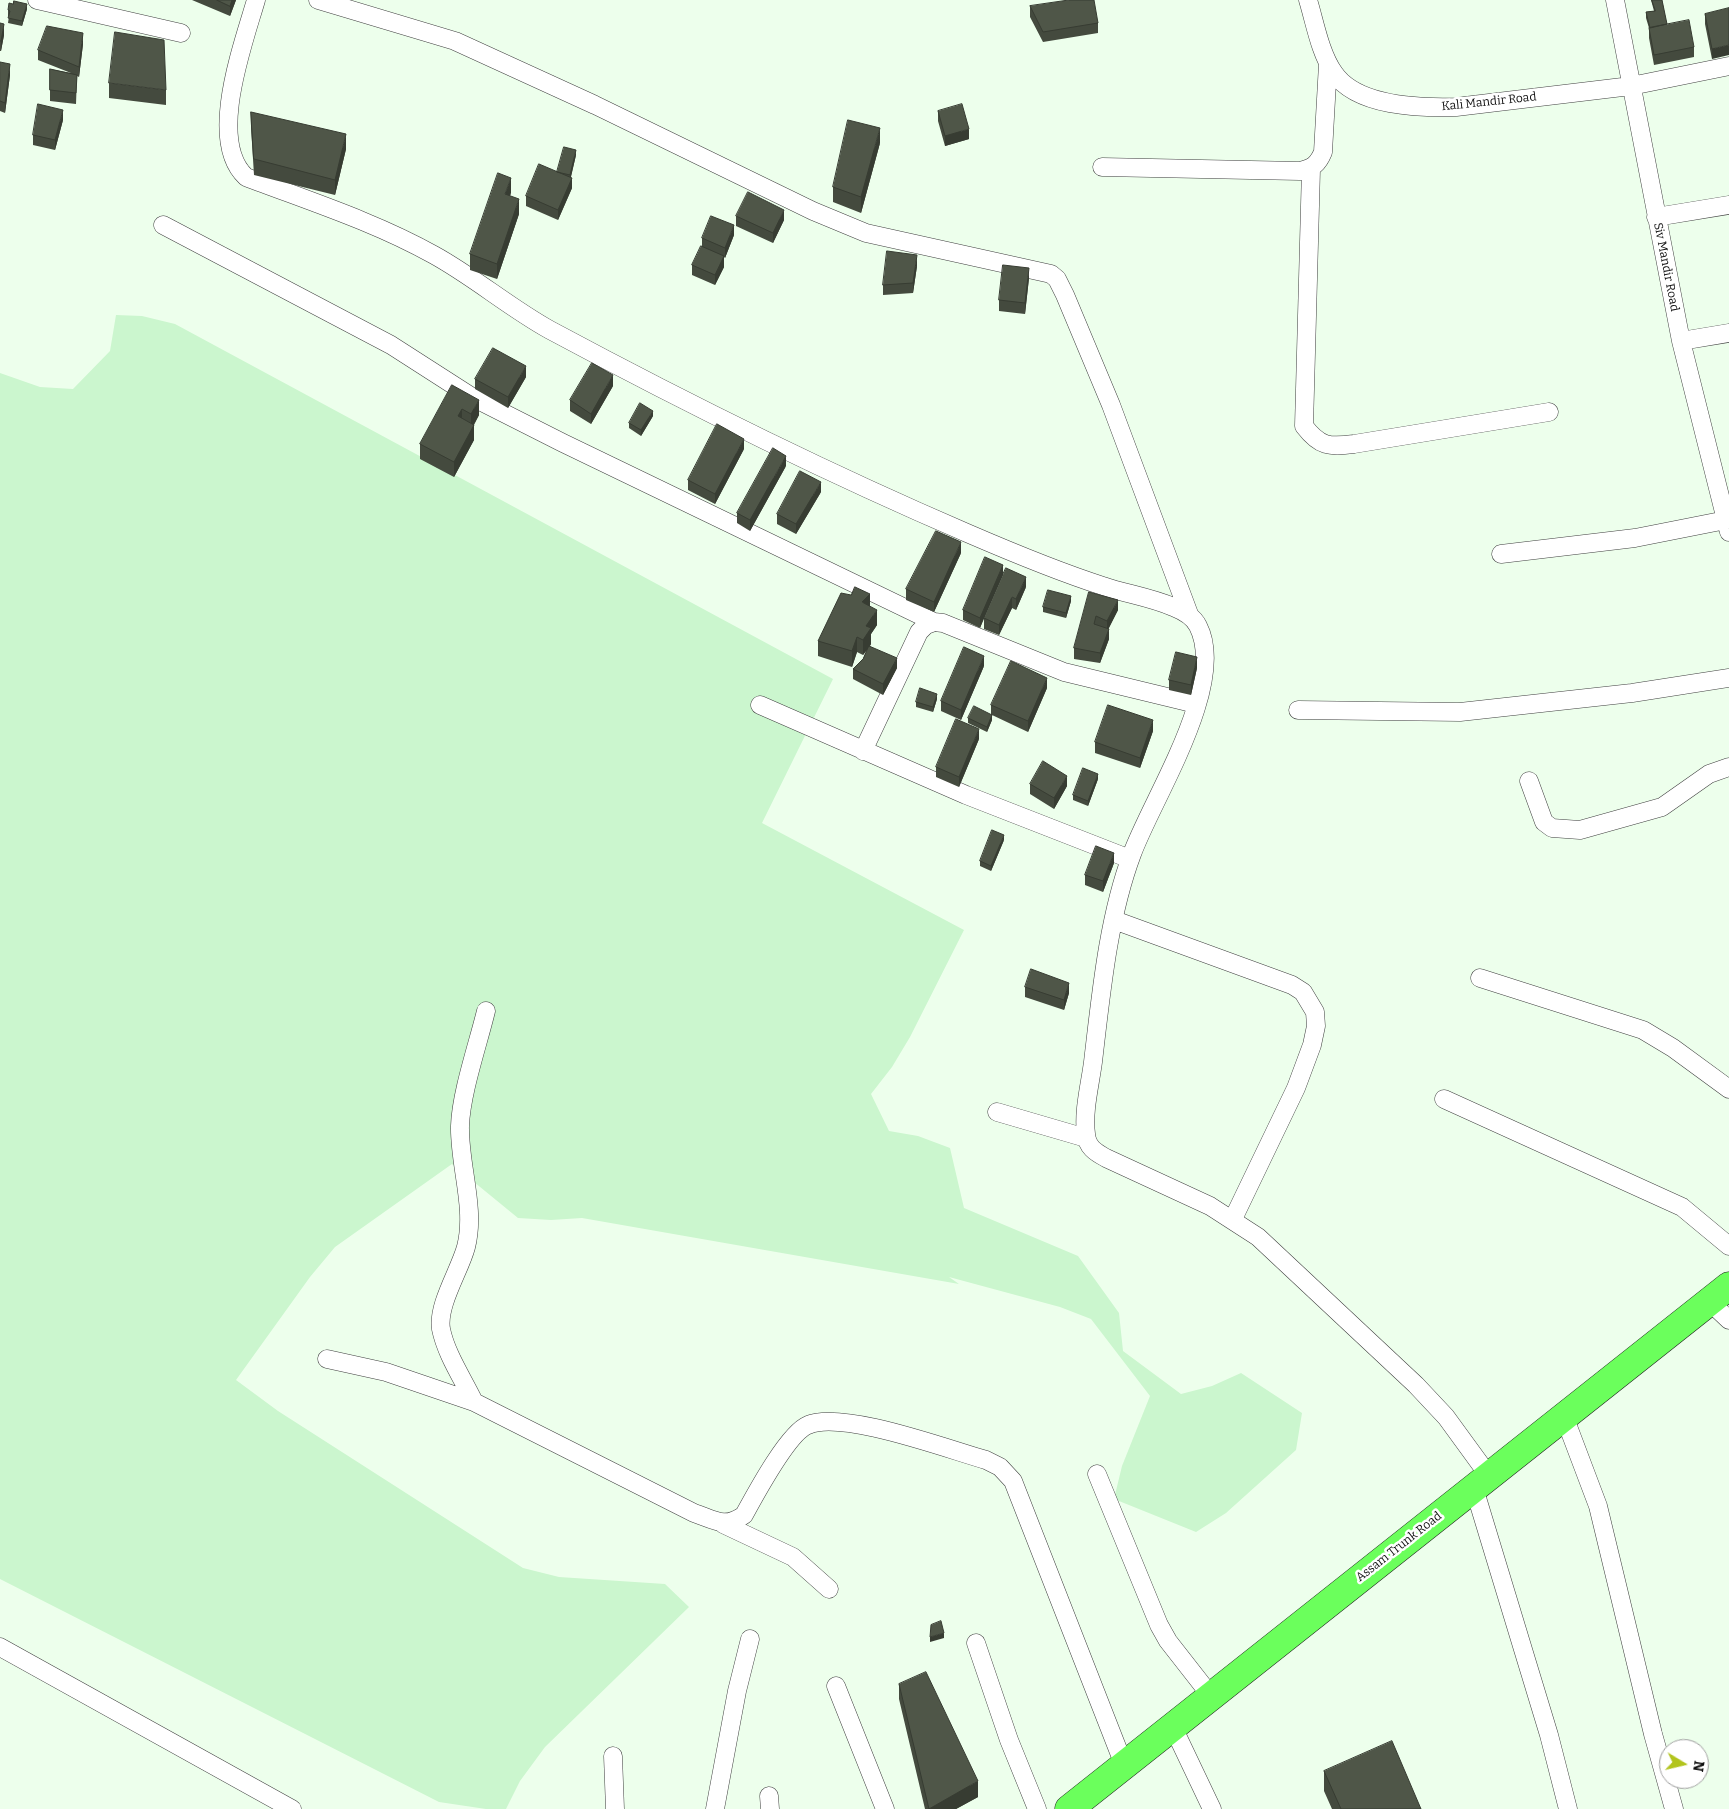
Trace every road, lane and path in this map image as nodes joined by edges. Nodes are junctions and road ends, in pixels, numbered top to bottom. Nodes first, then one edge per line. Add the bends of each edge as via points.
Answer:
1 (37, 0) edge
2 (256, 0) edge
3 (318, 0) edge
4 (1308, 0) edge
5 (1615, 0) edge
6 (181, 33) dead end
7 (1328, 64) junction
8 (1729, 66) edge
9 (1631, 86) junction
10 (1102, 167) dead end
11 (1311, 169) junction
12 (1729, 204) edge
13 (1656, 217) junction
14 (163, 225) dead end
15 (1729, 333) edge
16 (1681, 340) junction
17 (1549, 412) dead end
18 (1727, 526) edge
19 (1501, 554) dead end
20 (1189, 614) junction
21 (934, 622) junction
22 (1729, 678) edge
23 (1196, 704) junction
24 (760, 705) dead end
25 (1298, 710) dead end
26 (864, 752) junction
27 (1729, 767) edge
28 (1529, 781) dead end
29 (1130, 859) junction
30 (1114, 920) junction
31 (1480, 978) dead end
32 (486, 1011) dead end
33 (1729, 1089) edge
34 (1444, 1099) dead end
35 (997, 1112) dead end
36 (1086, 1138) junction
37 (1233, 1219) junction
38 (1729, 1246) edge
39 (1723, 1303) edge
40 (327, 1359) dead end
41 (474, 1402) junction
42 (1564, 1416) junction
43 (1097, 1474) dead end
44 (1492, 1475) junction
45 (723, 1524) junction
46 (829, 1589) dead end
47 (750, 1639) dead end
48 (976, 1643) dead end
49 (0, 1648) edge
50 (836, 1686) dead end
51 (1211, 1696) junction
52 (1172, 1727) junction
53 (613, 1756) dead end
54 (1124, 1766) junction
55 (287, 1807) edge
56 (615, 1809) edge
57 (715, 1809) edge
58 (885, 1809) edge
59 (1036, 1809) edge
60 (1069, 1809) edge
61 (1212, 1809) edge
62 (1568, 1809) edge
63 (1674, 1809) edge

1 - 6 street
2 - 20 street via 228,102 232,160 246,177 355,218 431,253 546,327 848,480 1054,569 1170,605
3 - 20 street via 455,41 866,233 1050,274 1057,279 1065,295 1111,405
4 - 7 street, Kali Mandir Road
5 - 9 street, Siv Mandir Road
7 - 9 street, Kali Mandir Road via 1335,75 1358,92 1415,107 1456,107
7 - 11 street via 1323,152
8 - 9 street, Kali Mandir Road
9 - 13 street, Siv Mandir Road
10 - 11 street
11 - 17 street via 1304,426 1314,439 1324,444 1354,444
12 - 13 street
13 - 16 street, Siv Mandir Road
14 - 21 street via 390,346 481,401
15 - 16 street
16 - 18 street, Siv Mandir Road
18 - 19 street
20 - 23 street via 1199,626 1204,647 1205,671
21 - 23 street via 954,627 1064,672
21 - 26 street via 919,632
22 - 25 street via 1632,693 1460,712
23 - 29 street via 1185,738
24 - 26 street
26 - 29 street
27 - 28 street via 1709,774 1662,807 1580,830 1552,828 1544,822
29 - 30 street
30 - 36 street via 1098,1016
30 - 37 street via 1292,985 1303,992 1315,1012 1316,1026 1305,1065
31 - 33 street via 1642,1030 1662,1040
32 - 41 street via 460,1124 468,1214 466,1247 445,1304 441,1328 444,1341
34 - 38 street via 1682,1207
35 - 36 street
36 - 37 street via 1092,1149 1106,1158
37 - 44 street via 1258,1237 1416,1385
39 - 42 main road, Assam Trunk Road
40 - 41 street via 386,1372
41 - 45 street via 694,1513
42 - 44 main road, Assam Trunk Road
42 - 63 street via 1598,1506
43 - 51 street via 1159,1625
44 - 51 main road, Assam Trunk Road
44 - 62 street
45 - 46 street via 793,1557
45 - 54 street via 744,1515 792,1438 807,1425 828,1421 852,1422 986,1460 1000,1467 1013,1481 1019,1495
47 - 57 street
48 - 59 street
49 - 55 street
50 - 58 street
51 - 52 main road, Assam Trunk Road
52 - 54 main road, Assam Trunk Road
52 - 61 street
53 - 56 street
54 - 60 main road, Assam Trunk Road

